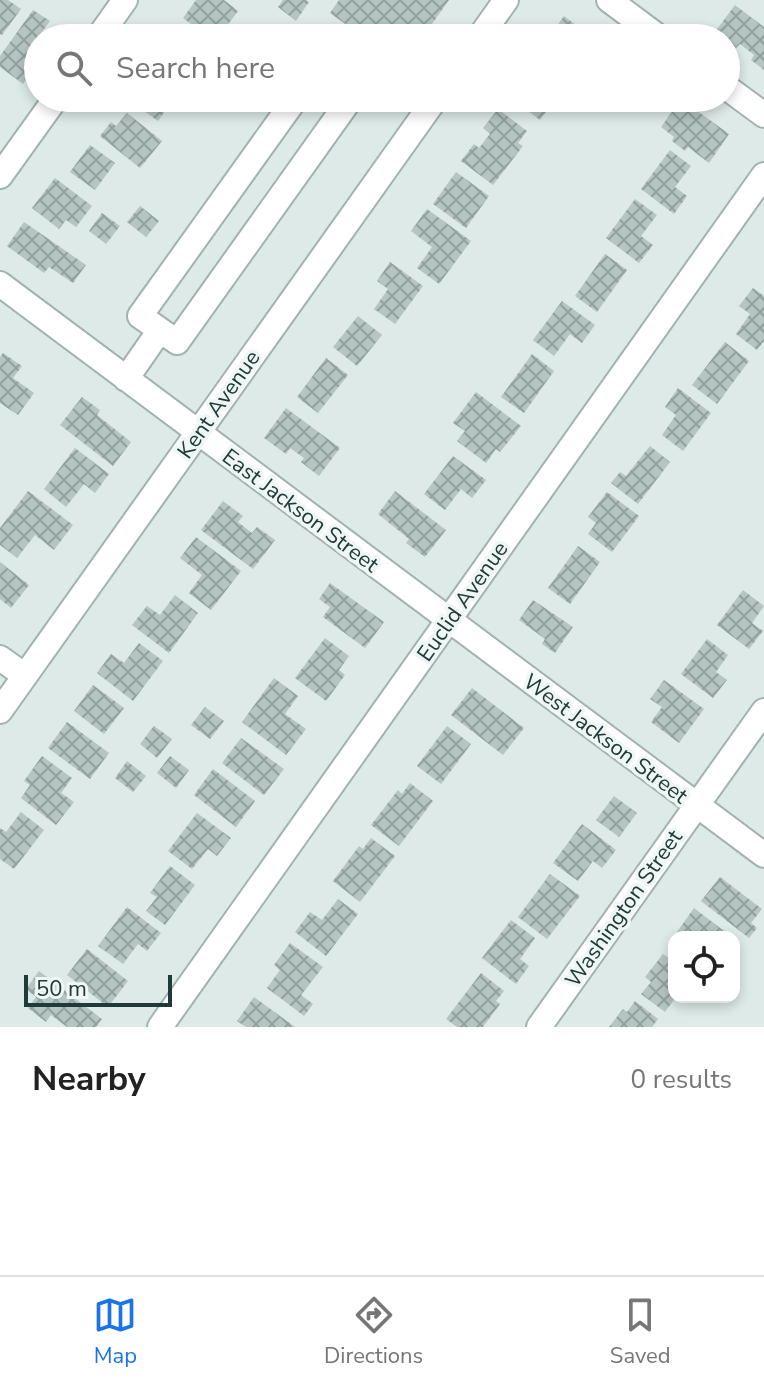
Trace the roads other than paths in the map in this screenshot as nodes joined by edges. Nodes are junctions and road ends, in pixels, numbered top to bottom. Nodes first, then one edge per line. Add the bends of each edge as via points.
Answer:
1 (506, 0) edge
2 (609, 0) edge
3 (119, 2) edge
4 (106, 24) edge
5 (489, 24) edge
6 (641, 24) edge
7 (740, 97) edge
8 (46, 112) edge
9 (286, 112) edge
10 (341, 112) edge
11 (422, 112) edge
12 (764, 115) edge
13 (764, 175) edge
14 (0, 176) edge
15 (0, 284) edge
16 (160, 330) junction
17 (126, 379) junction
18 (198, 433) junction
19 (448, 621) junction
20 (0, 658) edge
21 (25, 676) junction
22 (0, 711) edge
23 (764, 711) edge
24 (697, 805) junction
25 (764, 855) edge
26 (160, 1027) edge
27 (539, 1027) edge

1 - 5 street
2 - 6 street
3 - 4 street
7 - 12 street
8 - 14 street
9 - 16 street via 140,316
10 - 16 street via 177,342
11 - 18 street, Kent Avenue
13 - 19 street, Euclid Avenue
15 - 17 street, East Jackson Street
16 - 17 street
17 - 18 street, East Jackson Street
18 - 19 street, East Jackson Street
18 - 21 street, Kent Avenue
19 - 24 street, West Jackson Street
19 - 26 street, Euclid Avenue
20 - 21 street
21 - 22 street, Kent Avenue
23 - 24 street, Washington Street
24 - 25 street, West Jackson Street
24 - 27 street, Washington Street

